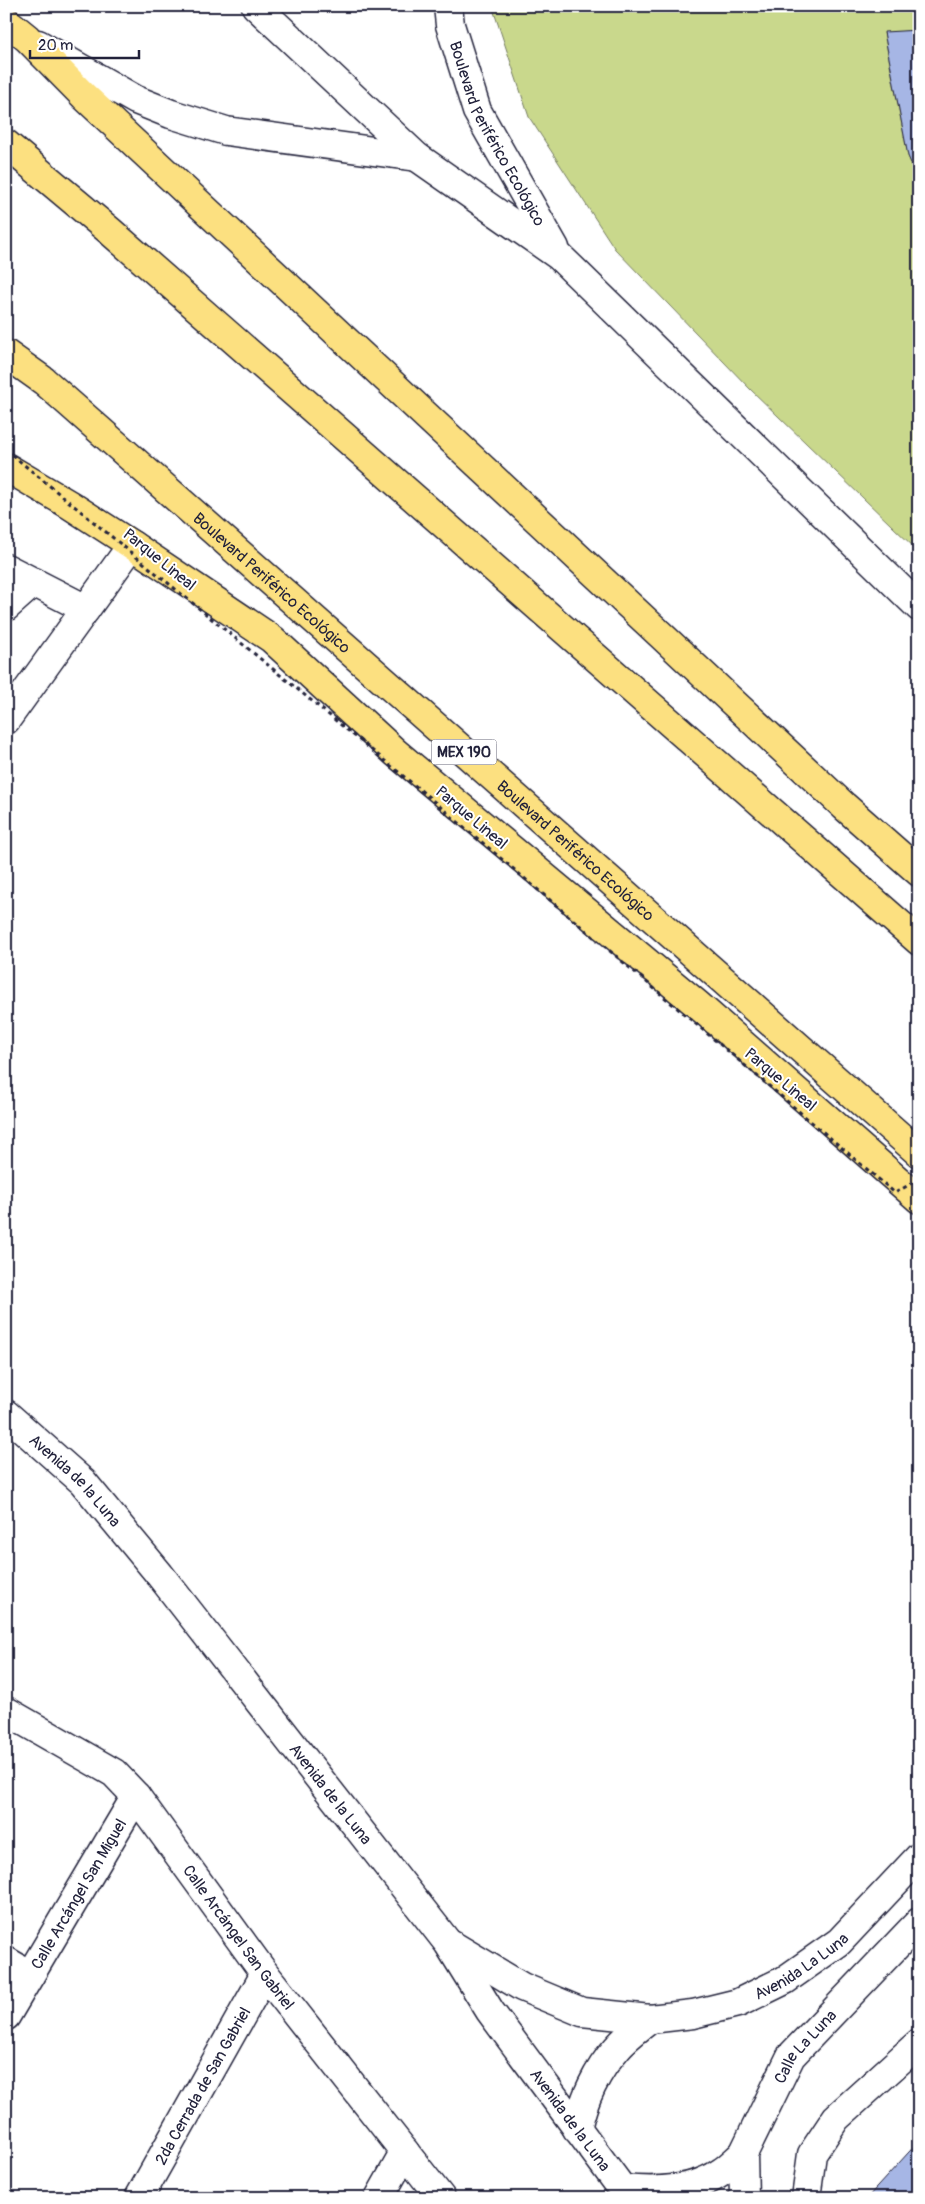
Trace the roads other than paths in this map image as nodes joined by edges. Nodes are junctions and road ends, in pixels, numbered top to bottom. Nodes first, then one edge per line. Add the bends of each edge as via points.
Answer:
1 (256, 6) edge
2 (448, 6) edge
3 (6, 21) edge
4 (27, 38) junction
5 (6, 144) edge
6 (417, 157) junction
7 (559, 256) junction
8 (6, 354) edge
9 (6, 467) edge
10 (132, 545) junction
11 (6, 568) edge
12 (34, 582) junction
13 (6, 606) edge
14 (919, 607) edge
15 (86, 608) junction
16 (6, 720) edge
17 (919, 872) edge
18 (919, 941) edge
19 (919, 1153) edge
20 (919, 1199) edge
21 (6, 1414) edge
22 (6, 1711) edge
23 (136, 1796) junction
24 (919, 1857) edge
25 (919, 1922) edge
26 (448, 1943) junction
27 (6, 1961) edge
28 (265, 1974) junction
29 (30, 1975) junction
30 (6, 2016) edge
31 (650, 2019) junction
32 (919, 2043) edge
33 (577, 2129) junction
34 (405, 2152) junction
35 (744, 2154) junction
36 (625, 2193) edge
37 (139, 2198) edge
38 (379, 2198) edge
39 (441, 2198) edge
40 (744, 2198) edge
41 (806, 2198) edge

1 - 6 street
2 - 7 street, Boulevard Periférico Ecológico via 450,25 476,111
3 - 4 highway
4 - 6 street via 136,100 226,131
4 - 17 highway via 85,97 829,793
5 - 18 highway via 111,232
6 - 7 street
7 - 14 street
8 - 19 highway, Boulevard Periférico Ecológico / MEX 190 via 59,394
9 - 10 highway
10 - 15 street
10 - 20 highway via 272,639 396,753 698,1005
11 - 12 street
12 - 13 street
12 - 15 street
15 - 16 street
21 - 26 street, Avenida de la Luna via 89,1489
22 - 23 street, Calle Arcángel San Gabriel via 114,1773
23 - 28 street, Calle Arcángel San Gabriel
23 - 29 street, Calle Arcángel San Miguel
24 - 31 street, Avenida La Luna via 839,1942 786,1980 738,2003 693,2014
25 - 35 street, Calle La Luna via 792,2056
26 - 31 street, Avenida La Luna via 522,1986 582,2012
26 - 33 street, Avenida de la Luna via 490,2011
27 - 29 street
28 - 34 street, Calle Arcángel San Gabriel
28 - 37 street, 2da Cerrada de San Gabriel
29 - 30 street, Calle Arcángel San Miguel
31 - 33 street via 617,2047 598,2075 581,2111
32 - 41 street via 836,2118 812,2154
33 - 36 street, Avenida de la Luna
34 - 38 street
34 - 39 street, Calle Arcángel San Gabriel
35 - 36 street via 722,2172 699,2183 666,2190
35 - 40 street, Calle La Luna

